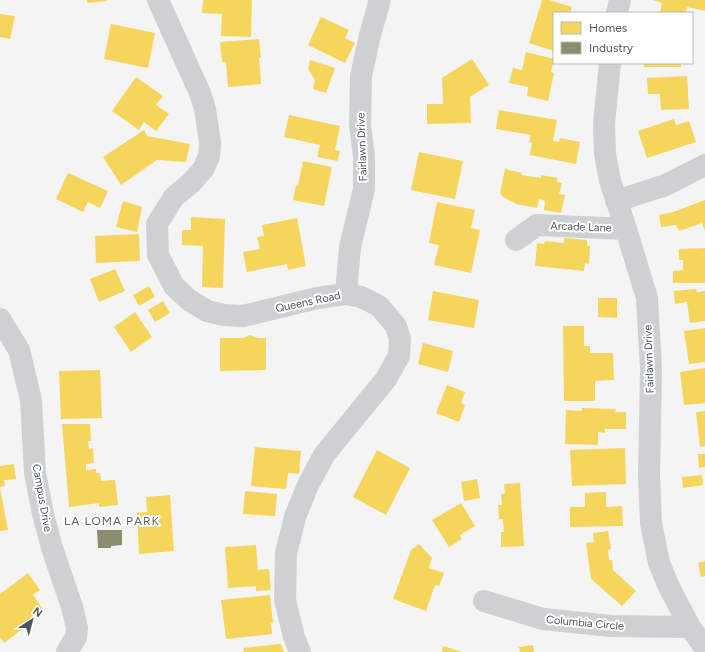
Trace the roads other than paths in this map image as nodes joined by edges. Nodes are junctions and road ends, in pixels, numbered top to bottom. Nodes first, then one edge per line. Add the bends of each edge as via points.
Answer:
1 (158, 0) edge
2 (380, 0) edge
3 (620, 0) edge
4 (617, 12) edge
5 (610, 64) edge
6 (705, 165) edge
7 (616, 201) junction
8 (626, 229) junction
9 (516, 240) dead end
10 (346, 294) junction
11 (0, 319) edge
12 (484, 601) dead end
13 (690, 627) junction
14 (705, 648) edge
15 (67, 652) edge
16 (300, 652) edge

1 - 10 street, Queens Road via 200,93 210,143 209,156 204,168 174,197 158,224 158,255 174,286 189,300 207,311 243,316 317,298
2 - 10 street, Fairlawn Drive via 361,76 360,125 364,156 364,189 350,247
3 - 4 street
5 - 7 street, Fairlawn Drive via 604,124 605,154
6 - 7 street via 666,185
7 - 8 street, Fairlawn Drive
8 - 9 street, Arcade Lane via 537,225
8 - 13 street, Fairlawn Drive via 647,298 651,369 651,523 659,563
10 - 16 street, Queens Road via 361,297 379,306 396,326 400,339 399,356 386,379 324,455 295,517 286,553 285,600
11 - 15 street, Campus Drive via 19,350 32,400 35,473 43,514 77,628 76,637
12 - 13 street, Columbia Circle via 543,619 611,626
13 - 14 street, Fairlawn Drive

